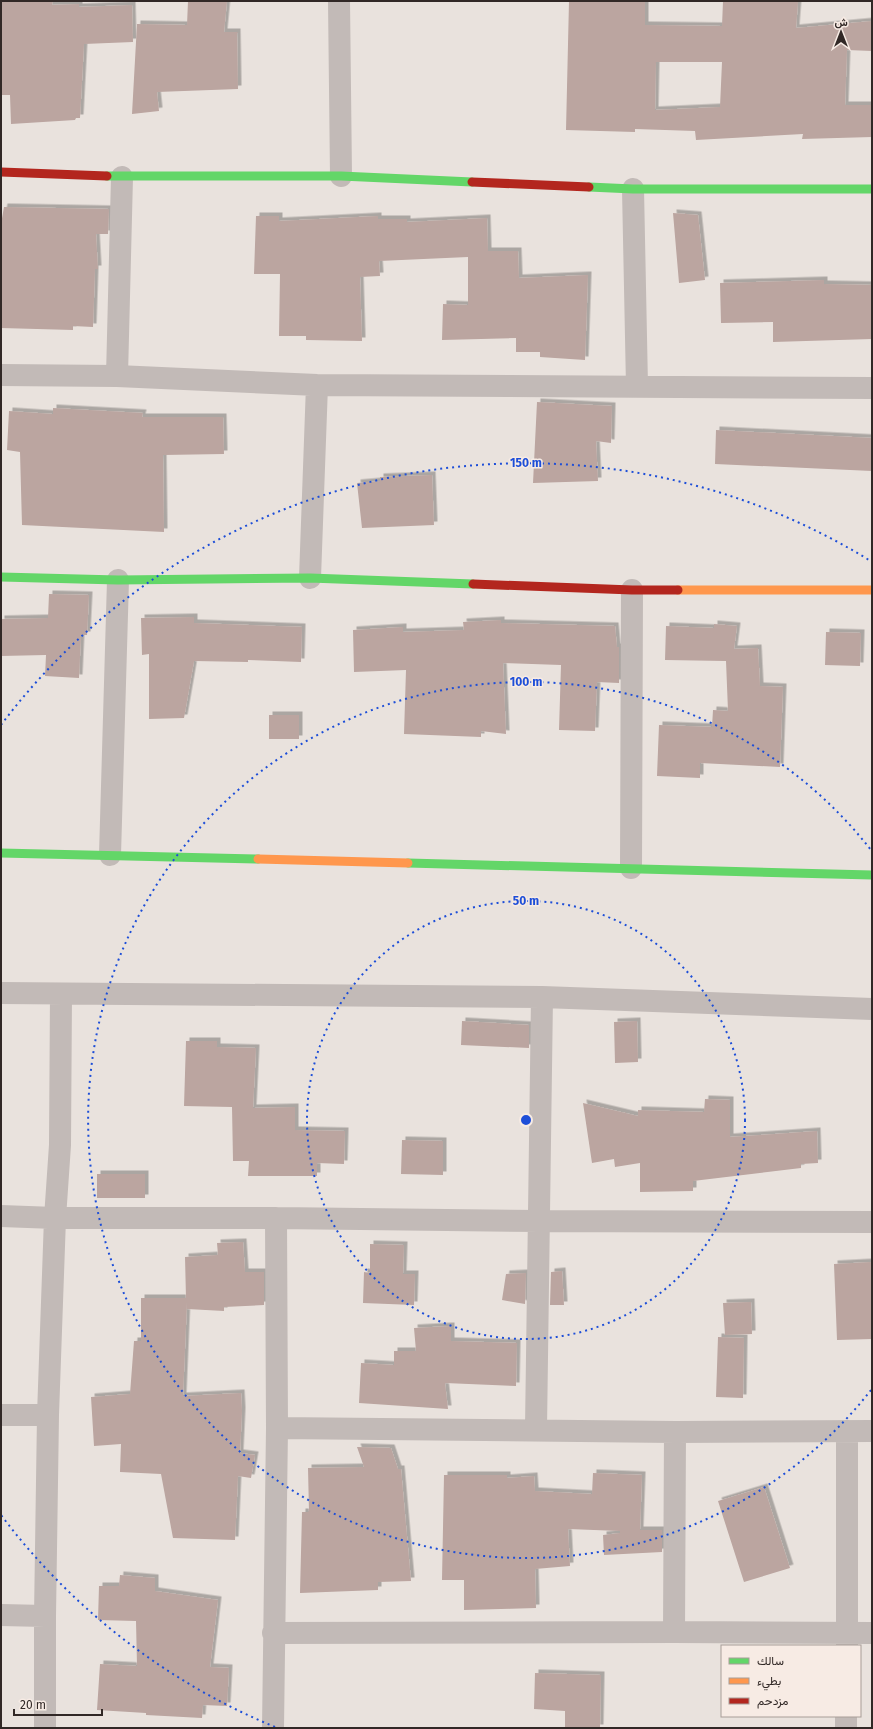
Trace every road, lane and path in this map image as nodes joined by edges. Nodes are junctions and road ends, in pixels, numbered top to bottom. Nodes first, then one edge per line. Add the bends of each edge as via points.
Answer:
1 (339, 1) edge
2 (1, 172) edge
3 (122, 176) junction
4 (341, 176) junction
5 (633, 189) junction
6 (872, 189) edge
7 (1, 375) edge
8 (117, 376) junction
9 (317, 385) junction
10 (637, 386) junction
11 (872, 388) edge
12 (1, 577) edge
13 (310, 578) junction
14 (118, 580) junction
15 (632, 590) junction
16 (872, 590) edge
17 (1, 853) edge
18 (110, 855) junction
19 (631, 868) junction
20 (872, 875) edge
21 (1, 993) edge
22 (61, 994) junction
23 (542, 997) junction
24 (872, 1009) edge
25 (1, 1216) edge
26 (55, 1218) junction
27 (276, 1218) junction
28 (540, 1221) junction
29 (872, 1222) edge
30 (1, 1415) edge
31 (48, 1415) junction
32 (277, 1428) junction
33 (536, 1429) junction
34 (847, 1431) junction
35 (872, 1431) edge
36 (675, 1432) junction
37 (1, 1615) edge
38 (45, 1616) junction
39 (674, 1632) junction
40 (273, 1633) junction
41 (872, 1633) edge
42 (847, 1639) edge
43 (846, 1717) edge
44 (46, 1728) edge
45 (273, 1728) edge
46 (846, 1728) edge

1 - 4 street
2 - 3 street
3 - 4 street
3 - 8 street
4 - 5 street
5 - 6 street
5 - 10 street
7 - 8 street
8 - 9 street
9 - 10 street
9 - 13 street
10 - 11 street
12 - 14 street
13 - 14 street
13 - 15 street
14 - 18 street
15 - 16 street
15 - 19 street
17 - 18 street
18 - 19 street
19 - 20 street
21 - 22 street
22 - 23 street
22 - 26 street via 60,1145
23 - 24 street
23 - 28 street
25 - 26 street
26 - 27 street
26 - 31 street
27 - 28 street
27 - 32 street
28 - 29 street
28 - 33 street
30 - 31 street
31 - 38 street
32 - 33 street
32 - 40 street
33 - 36 street
34 - 35 street
34 - 36 street
34 - 42 street
36 - 39 street
37 - 38 street
38 - 44 street
39 - 40 street
39 - 42 street
40 - 45 street
41 - 42 street
43 - 46 street

